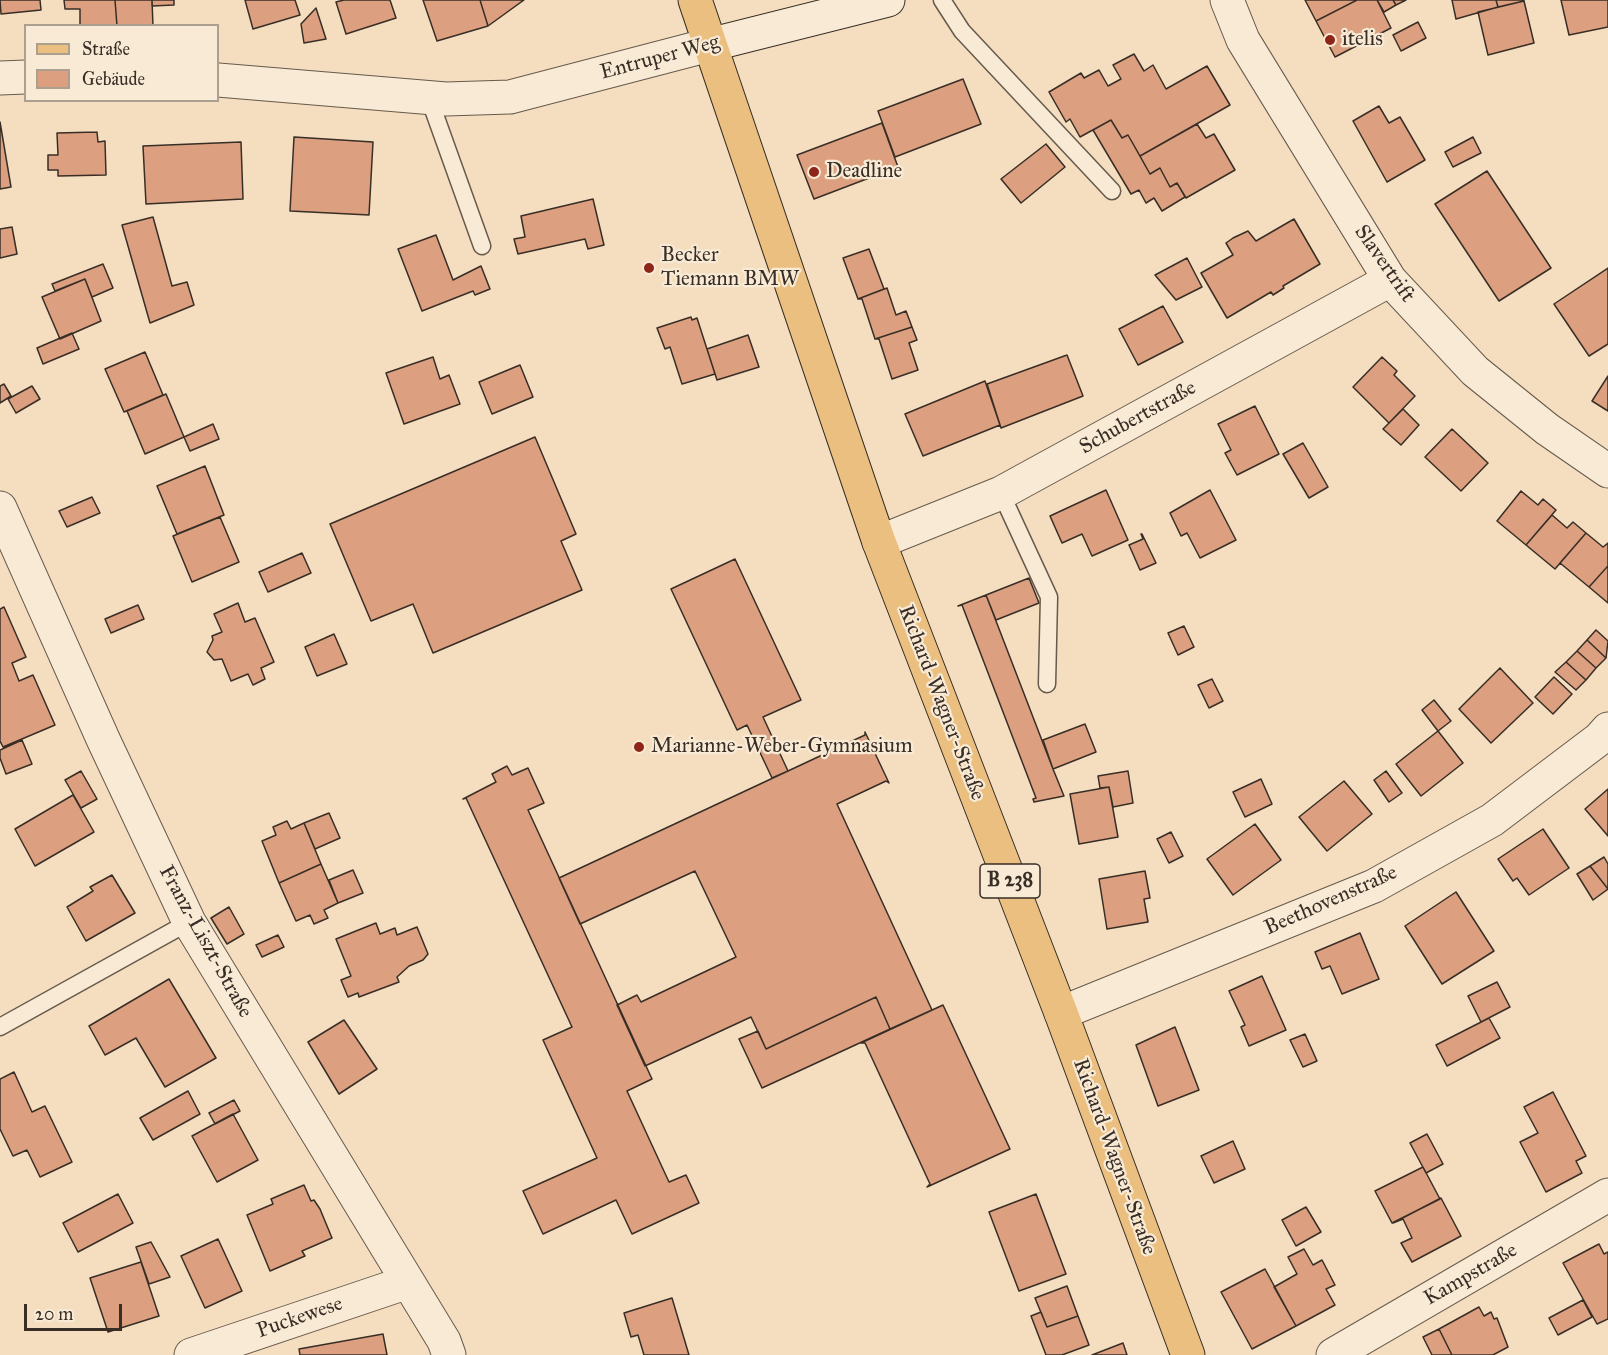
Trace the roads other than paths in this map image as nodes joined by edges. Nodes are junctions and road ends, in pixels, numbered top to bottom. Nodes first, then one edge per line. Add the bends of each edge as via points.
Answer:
1 (695, 0) edge
2 (888, 0) edge
3 (942, 0) edge
4 (1227, 0) edge
5 (709, 45) junction
6 (24, 77) edge
7 (0, 78) edge
8 (219, 80) edge
9 (429, 98) junction
10 (1112, 191) dead end
11 (482, 246) dead end
12 (1390, 280) junction
13 (1608, 471) edge
14 (1001, 493) junction
15 (0, 508) edge
16 (879, 542) junction
17 (1047, 684) dead end
18 (1608, 729) edge
19 (189, 922) junction
20 (1061, 1013) junction
21 (0, 1027) edge
22 (1608, 1196) edge
23 (408, 1282) junction
24 (192, 1355) edge
25 (450, 1355) edge
26 (1188, 1355) edge
27 (1333, 1355) edge

1 - 5 main road, B 238
2 - 5 street, Entruper Weg
3 - 10 lane via 962,31
4 - 12 street, Slavertrift via 1243,40
5 - 9 street, Entruper Weg via 510,97
5 - 16 main road, Richard-Wagner-Straße / B 238
6 - 7 street
8 - 9 street, Entruper Weg
9 - 11 lane
12 - 13 street, Slavertrift via 1475,371 1547,429
12 - 14 street, Schubertstraße
14 - 16 street, Schubertstraße
14 - 17 lane via 1049,597
15 - 19 street, Franz-Liszt-Straße
16 - 20 main road, Richard-Wagner-Straße / B 238
18 - 20 street, Beethovenstraße via 1492,820 1374,886
19 - 21 lane
19 - 23 street, Franz-Liszt-Straße
20 - 26 main road, Richard-Wagner-Straße / B 238
22 - 27 street, Kampstraße
23 - 24 street, Puckewese
23 - 25 street, Franz-Liszt-Straße

